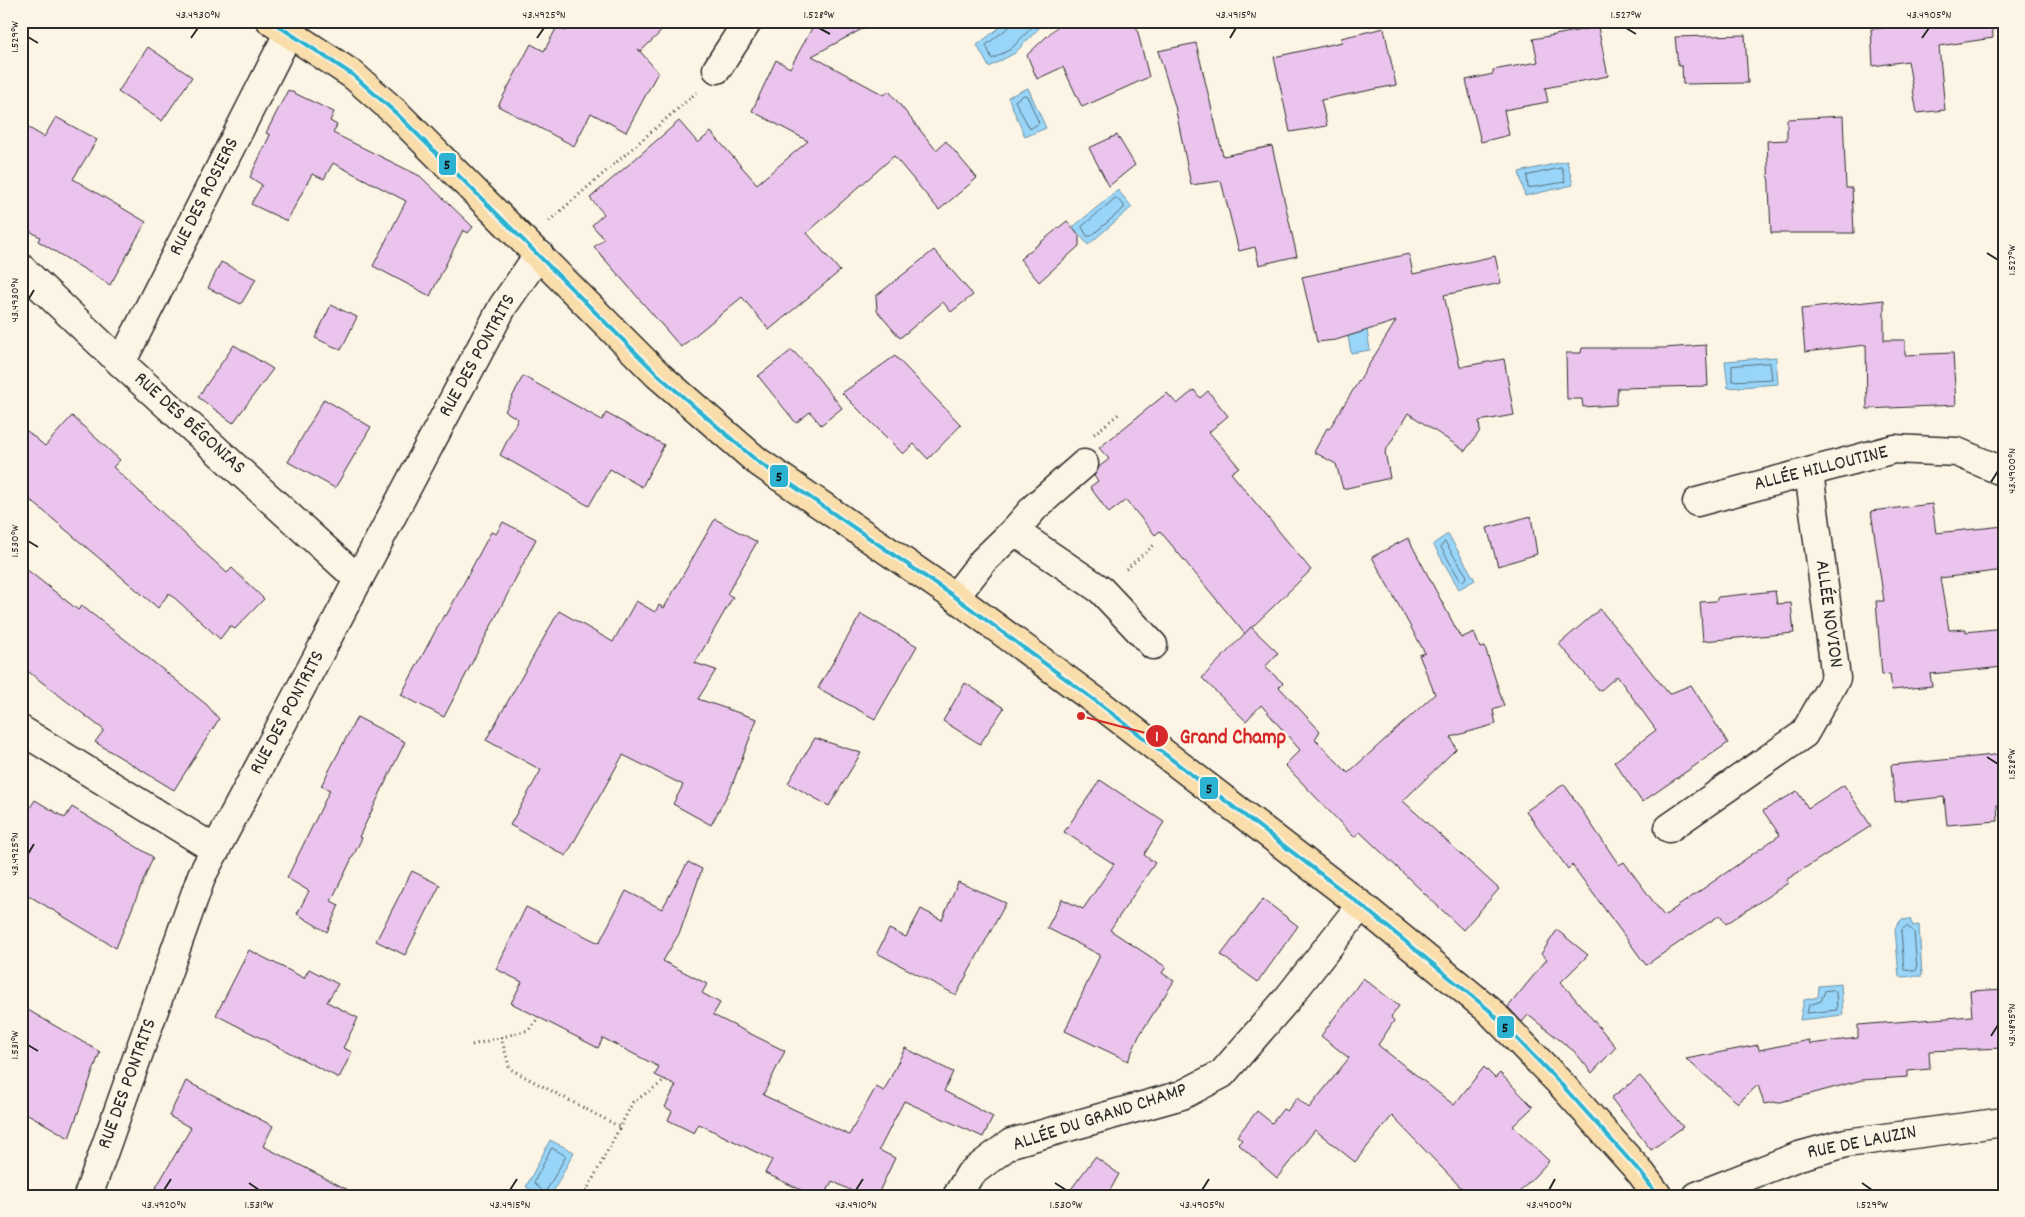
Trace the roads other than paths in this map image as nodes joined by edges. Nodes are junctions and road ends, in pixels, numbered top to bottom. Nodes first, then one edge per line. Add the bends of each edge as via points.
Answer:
1 (748, 21) edge
2 (280, 27) edge
3 (717, 69) road end
4 (532, 248) junction
5 (21, 268) edge
6 (121, 363) junction
7 (1084, 464) dead end
8 (1809, 472) junction
9 (2004, 472) edge
10 (1697, 502) dead end
11 (1014, 531) junction
12 (358, 579) junction
13 (955, 597) junction
14 (1153, 645) dead end
15 (21, 730) edge
16 (1669, 828) dead end
17 (216, 850) junction
18 (1360, 906) junction
19 (2004, 1122) edge
20 (88, 1196) edge
21 (957, 1196) edge
22 (1658, 1196) edge
23 (1697, 1196) edge

1 - 3 street
2 - 4 main road via 353,75 396,113
2 - 6 street, RUE DES ROSIERS
4 - 12 street, RUE DES PONTRITS
4 - 13 main road via 658,375 757,461
5 - 6 street, RUE DES BÉGONIAS
6 - 12 street, RUE DES BÉGONIAS
7 - 11 street
8 - 9 street, ALLÉE HILLOUTINE via 1894,449 1957,452
8 - 10 street, ALLÉE HILLOUTINE
8 - 16 street, ALLÉE NOVION via 1836,678 1804,734
11 - 13 street via 983,561
11 - 14 street via 1101,590
12 - 17 street, RUE DES PONTRITS
13 - 18 main road via 1101,705
15 - 17 street
17 - 20 street, RUE DES PONTRITS via 202,875
18 - 21 street, ALLÉE DU GRAND CHAMP via 1288,998 1222,1074 1182,1095 1011,1143 970,1174
18 - 22 main road via 1489,1010 1561,1084
19 - 23 street, RUE DE LAUZIN via 1846,1143 1799,1156

